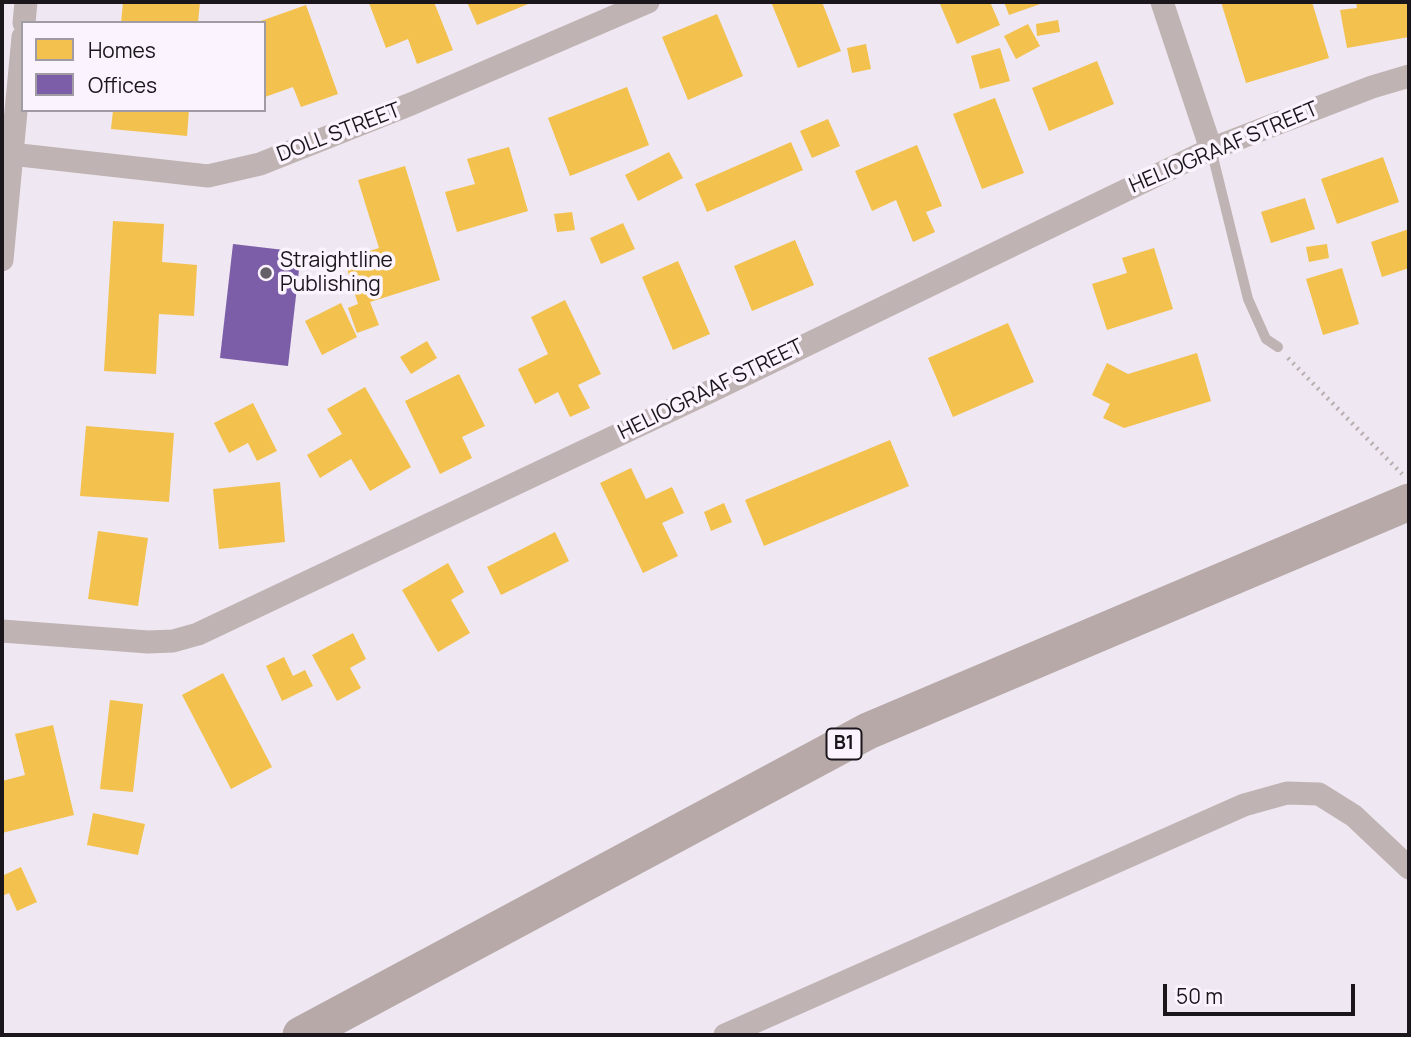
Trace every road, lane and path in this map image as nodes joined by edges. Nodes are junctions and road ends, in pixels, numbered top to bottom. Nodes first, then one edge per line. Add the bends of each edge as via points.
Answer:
1 (26, 2) edge
2 (648, 2) edge
3 (1162, 2) edge
4 (24, 21) edge
5 (21, 57) edge
6 (1409, 76) edge
7 (1211, 149) junction
8 (11, 155) junction
9 (2, 260) edge
10 (1278, 347) joint
11 (1409, 482) edge
12 (1409, 502) edge
13 (2, 631) edge
14 (1409, 868) edge
15 (301, 1035) edge
16 (725, 1035) edge

1 - 4 street
2 - 8 street, DOLL STREET via 260,164 208,176
3 - 7 street
5 - 8 street
6 - 7 street, HELIOGRAAF STREET
7 - 10 lane via 1248,299 1266,338
7 - 13 street, HELIOGRAAF STREET via 198,634 148,642
8 - 9 street
10 - 11 path
12 - 15 highway, B1 via 868,731
14 - 16 street via 1354,816 1319,794 1287,793 1244,805

